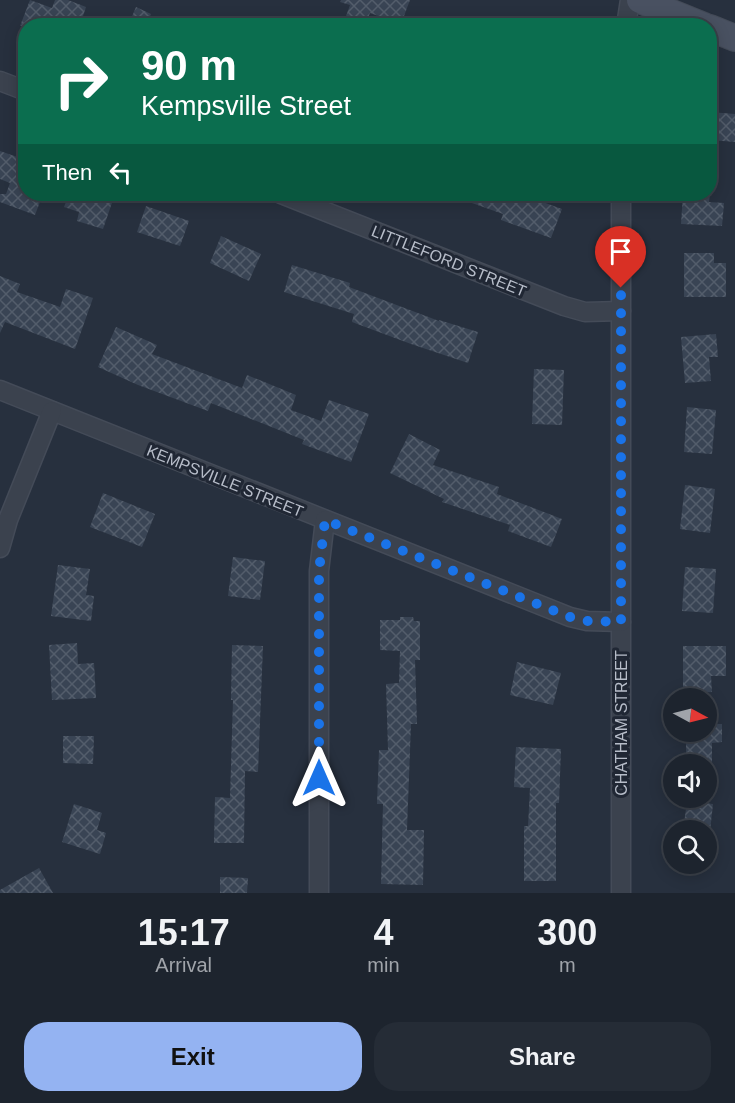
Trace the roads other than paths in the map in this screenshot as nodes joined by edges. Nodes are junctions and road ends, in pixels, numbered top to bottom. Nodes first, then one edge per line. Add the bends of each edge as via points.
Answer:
1 (630, 0) edge
2 (640, 0) edge
3 (627, 18) edge
4 (684, 18) edge
5 (717, 31) edge
6 (735, 38) edge
7 (0, 81) edge
8 (18, 88) edge
9 (298, 201) edge
10 (621, 201) edge
11 (621, 311) junction
12 (0, 390) edge
13 (52, 411) junction
14 (325, 520) junction
15 (0, 548) edge
16 (621, 622) junction
17 (319, 893) edge
18 (621, 893) edge

1 - 3 street
2 - 4 street
5 - 6 street
7 - 8 street
9 - 11 street, LITTLEFORD STREET via 564,306 585,312
10 - 11 street, CHATHAM STREET
11 - 16 street, CHATHAM STREET
12 - 13 street, KEMPSVILLE STREET
13 - 14 street, KEMPSVILLE STREET
13 - 15 street
14 - 16 street, KEMPSVILLE STREET via 570,617
14 - 17 street via 319,571
16 - 18 street, CHATHAM STREET

